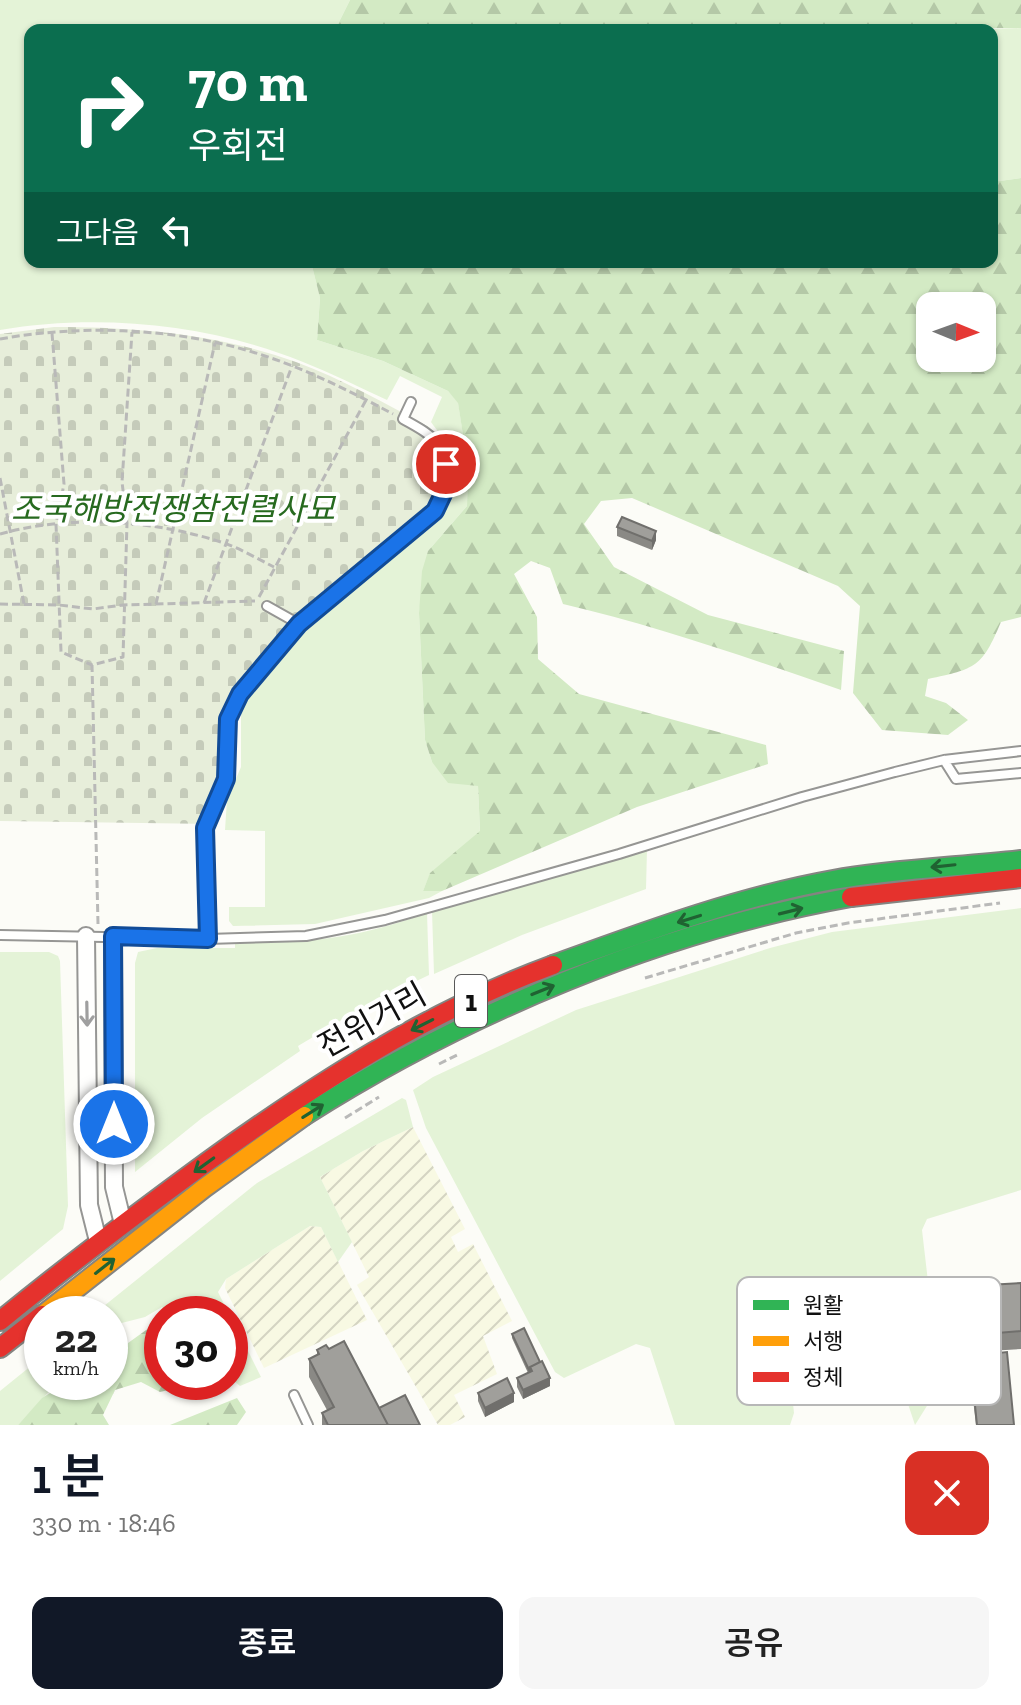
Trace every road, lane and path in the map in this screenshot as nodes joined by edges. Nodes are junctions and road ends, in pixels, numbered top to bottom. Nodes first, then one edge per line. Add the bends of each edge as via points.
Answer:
1 (132, 332) junction
2 (52, 333) junction
3 (0, 339) edge
4 (215, 343) junction
5 (292, 366) junction
6 (366, 400) junction
7 (411, 402) dead end
8 (403, 419) junction
9 (0, 478) edge
10 (127, 523) junction
11 (56, 524) junction
12 (174, 530) junction
13 (11, 531) junction
14 (0, 534) edge
15 (227, 544) junction
16 (274, 567) junction
17 (204, 603) junction
18 (0, 604) edge
19 (24, 604) junction
20 (156, 604) junction
21 (59, 605) junction
22 (123, 605) junction
23 (267, 606) dead end
24 (299, 624) junction
25 (92, 665) junction
26 (1021, 751) edge
27 (944, 760) junction
28 (1021, 773) edge
29 (1021, 860) edge
30 (1021, 878) edge
31 (1005, 903) dead end
32 (0, 935) edge
33 (99, 936) junction
34 (208, 939) junction
35 (644, 978) dead end
36 (467, 1050) dead end
37 (440, 1064) dead end
38 (386, 1093) dead end
39 (344, 1118) dead end
40 (123, 1224) junction
41 (98, 1241) junction
42 (67, 1296) edge
43 (0, 1321) edge
44 (24, 1330) edge
45 (0, 1348) edge
46 (294, 1395) dead end
47 (308, 1425) edge

1 - 2 path
1 - 4 path
1 - 10 path via 122,482
2 - 3 path
2 - 11 path via 64,484
4 - 5 path
4 - 12 path
5 - 6 path
5 - 15 path
6 - 8 path
6 - 16 path
7 - 8 lane
8 - 24 lane via 427,433 444,454 447,477 440,503
9 - 13 path
10 - 11 path
10 - 12 path
10 - 22 path
11 - 13 path
11 - 21 path
12 - 15 path
12 - 20 path
13 - 14 path
13 - 19 path
15 - 16 path
15 - 17 path
16 - 17 path via 256,601
17 - 20 path
18 - 19 path
19 - 21 path
20 - 22 path
21 - 22 path
21 - 25 path via 61,652
22 - 25 path via 123,657
23 - 24 lane
24 - 34 lane via 240,694 228,719 226,779 205,828
25 - 33 path
26 - 27 lane
27 - 28 lane via 956,779
27 - 34 lane via 385,920 306,936
29 -> 40 main road, 전위거리 / 1 via 833,880 639,934 537,971 386,1044 290,1102
42 -> 30 main road, 전위거리 / 1 via 304,1116 406,1055 542,989 717,930 836,900
31 - 35 path via 796,933
32 - 33 lane
33 - 34 lane
33 - 40 street via 114,1187
33 -> 41 street via 89,1205
36 - 37 path
38 - 39 path
40 - 41 main road, 전위거리 / 1
41 - 43 main road, 전위거리 / 1
44 - 45 main road, 전위거리 / 1
46 - 47 lane

